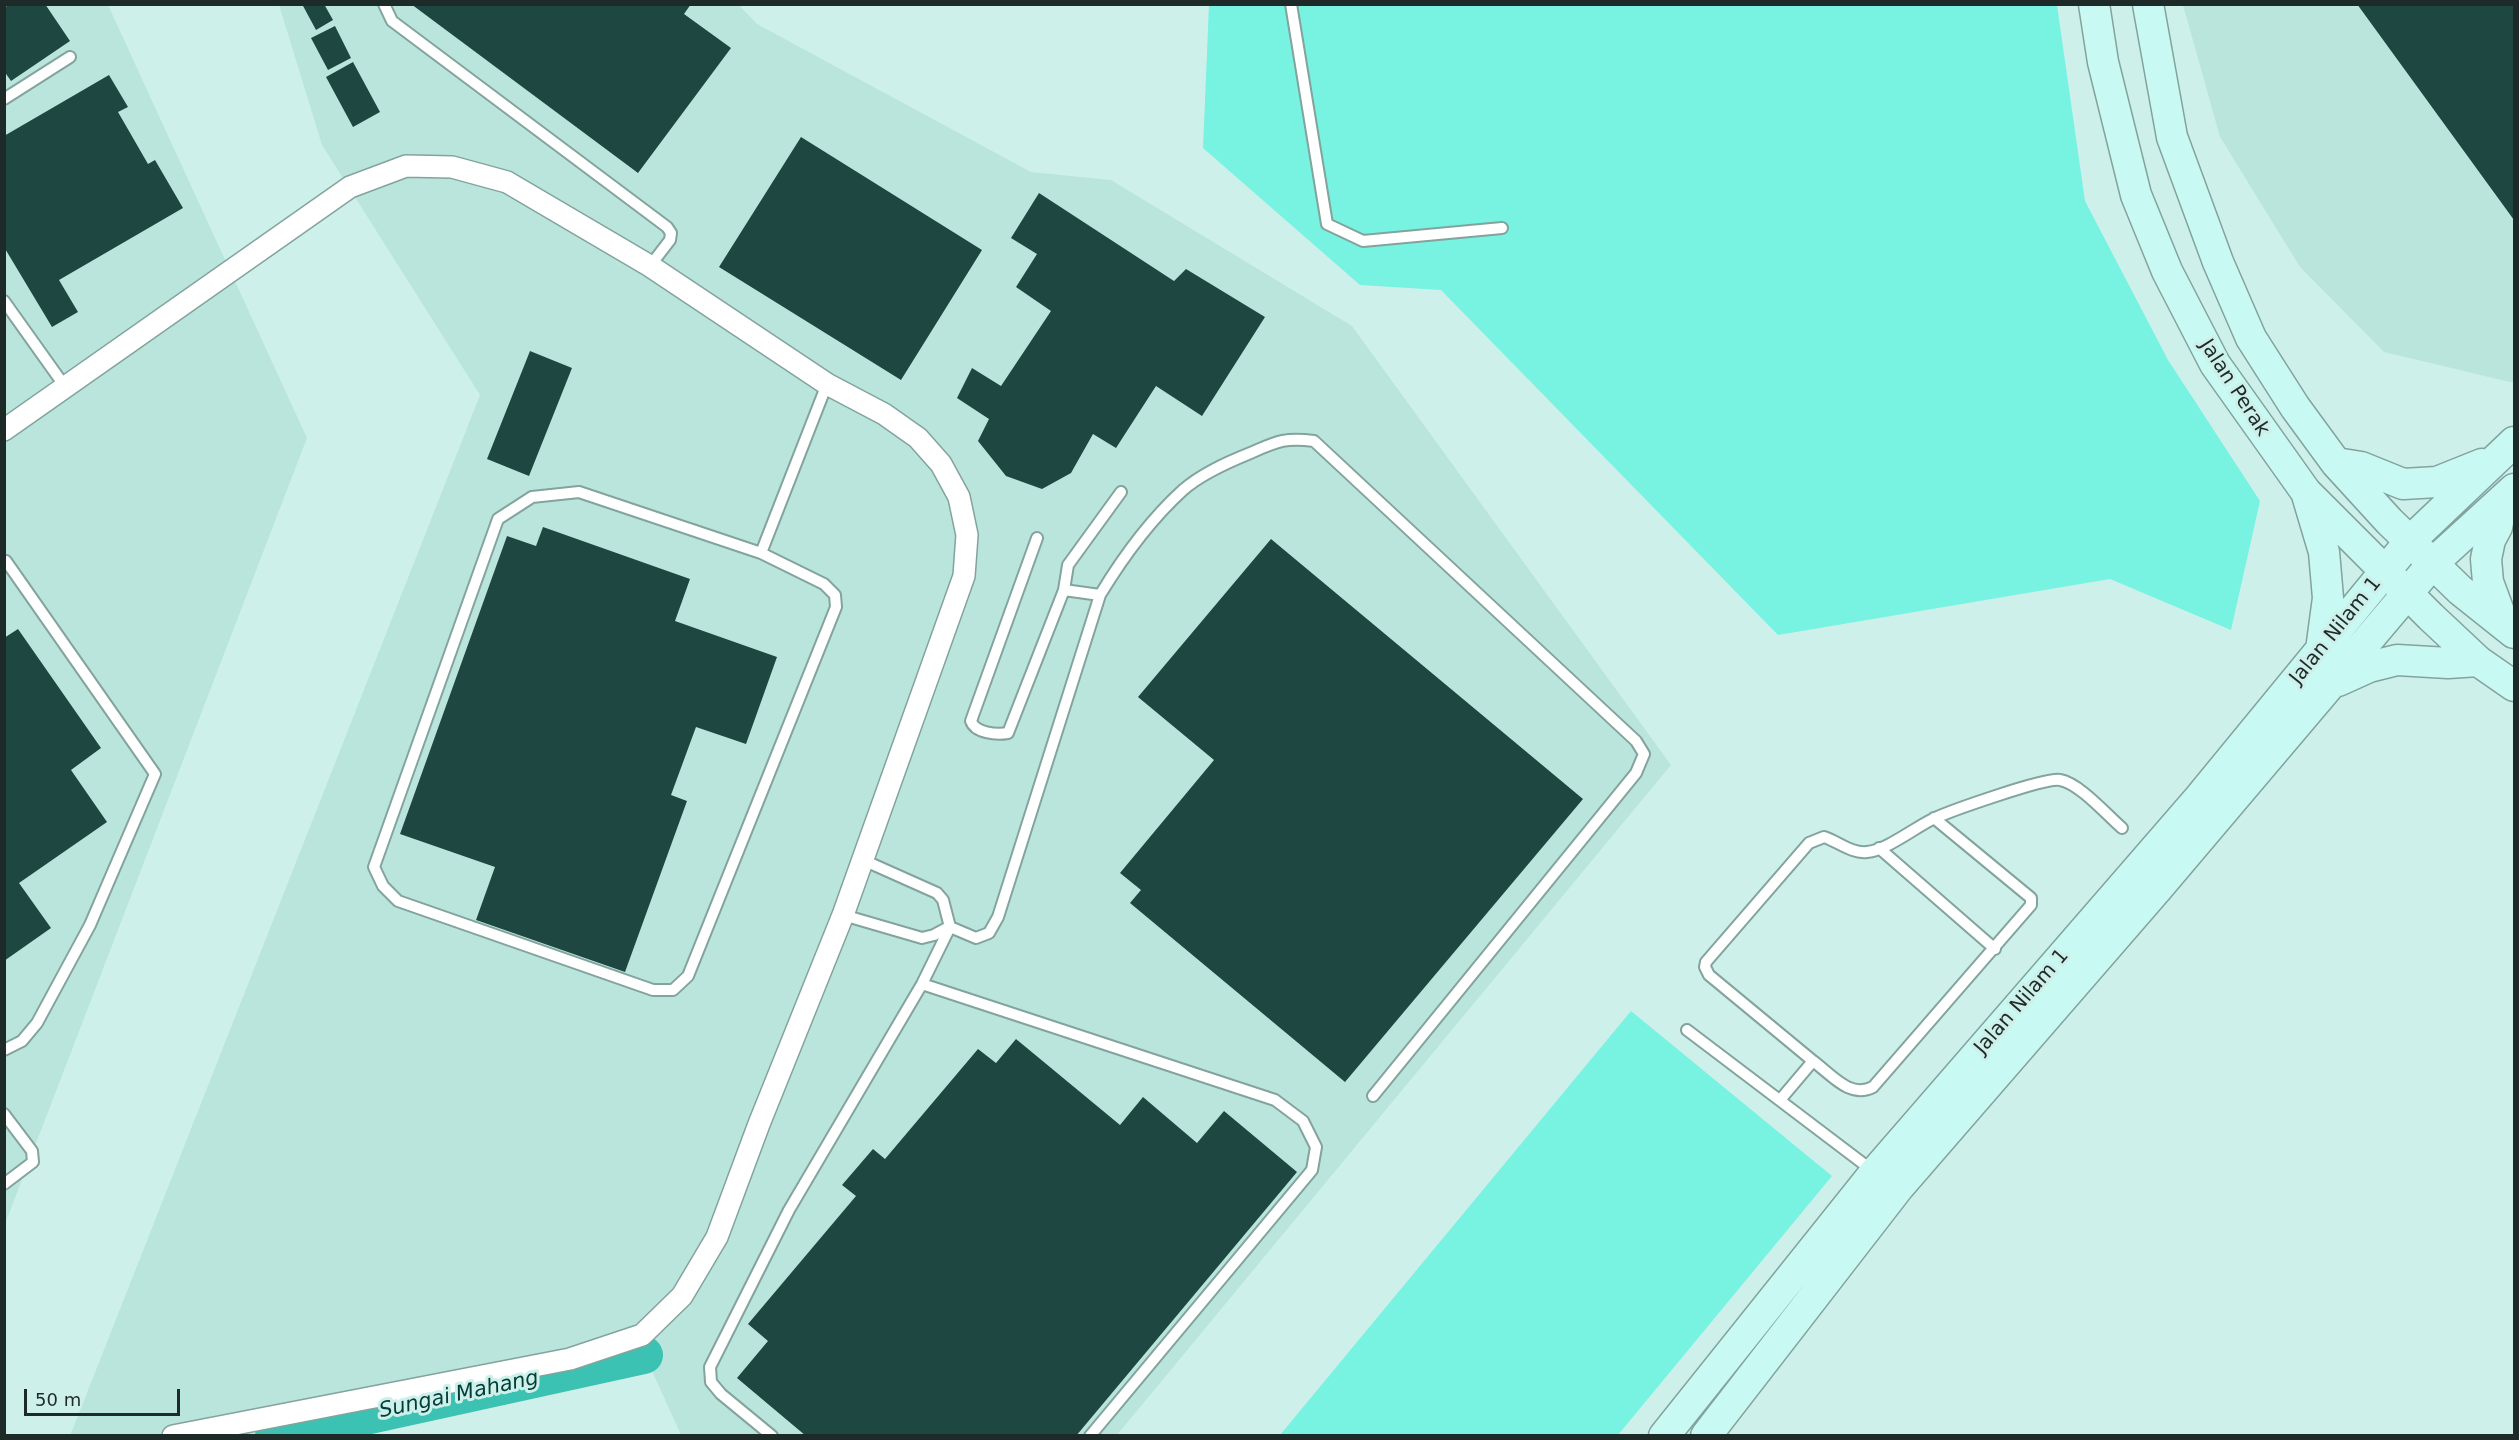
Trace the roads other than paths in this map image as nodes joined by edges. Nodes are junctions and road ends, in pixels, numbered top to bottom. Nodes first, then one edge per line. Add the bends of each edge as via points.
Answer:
1 (384, 4) edge
2 (1291, 4) edge
3 (2094, 4) edge
4 (2148, 4) edge
5 (70, 57) dead end
6 (4, 99) edge
7 (1502, 228) dead end
8 (650, 266) junction
9 (4, 301) edge
10 (827, 384) junction
11 (66, 388) junction
12 (4, 430) edge
13 (2507, 450) edge
14 (2336, 463) junction
15 (1121, 492) dead end
16 (2306, 492) junction
17 (2509, 494) edge
18 (1037, 538) dead end
19 (2410, 541) junction
20 (761, 553) junction
21 (6, 561) edge
22 (2433, 563) junction
23 (2384, 572) junction
24 (1064, 590) junction
25 (2407, 594) junction
26 (1100, 595) junction
27 (2509, 629) edge
28 (2321, 650) junction
29 (2478, 661) junction
30 (2332, 684) junction
31 (2514, 687) edge
32 (1934, 818) junction
33 (2122, 828) dead end
34 (1879, 848) junction
35 (863, 860) junction
36 (843, 915) junction
37 (950, 927) junction
38 (1995, 949) junction
39 (922, 984) junction
40 (1687, 1030) dead end
41 (4, 1050) edge
42 (1813, 1061) junction
43 (1373, 1096) dead end
44 (1780, 1100) junction
45 (4, 1114) edge
46 (1887, 1180) junction
47 (4, 1185) edge
48 (173, 1436) edge
49 (772, 1436) edge
50 (1089, 1436) edge
51 (1664, 1436) edge
52 (1706, 1436) edge

1 - 8 lane via 392,21 667,227 670,240
2 - 7 lane via 1326,224 1363,241
3 - 16 main road, Jalan Perak via 2103,62 2136,195 2167,272 2215,364
4 - 14 main road, Jalan Perak via 2172,137 2218,262 2252,338
5 - 6 lane
8 - 10 street
8 - 11 street via 507,182 452,167 406,166 350,187
9 - 11 lane
10 - 20 lane
10 - 35 street via 884,414 918,438 941,464 959,497 967,535 964,576
11 - 12 street
13 - 14 main road via 2437,482 2403,484 2361,467
13 - 19 main road, Jalan Nilam 1
14 - 19 main road, Jalan Perak
15 - 24 lane via 1068,566
16 - 23 main road, Jalan Perak
16 - 28 main road via 2324,552 2328,598
17 - 22 main road, Jalan Nilam 1
17 - 27 main road via 2486,559 2488,582
18 - 24 lane via 971,721 977,730 1002,734 1012,729
19 - 22 main road, Jalan Perak
19 - 23 main road, Jalan Nilam 1
20 - 20 lane via 579,492 532,497 498,519 374,867 382,886 398,901 653,990 674,990 688,976 836,607 835,595 824,584
21 - 41 lane via 155,774 90,925 42,1013 22,1041
22 - 25 main road, Jalan Nilam 1
22 - 27 main road, Jalan Perak
23 - 25 main road, Jalan Perak
23 - 28 main road, Jalan Nilam 1
24 - 26 lane
25 - 29 main road, Jalan Perak
25 - 30 main road, Jalan Nilam 1
26 - 37 lane via 998,917 989,933 976,938
26 - 43 lane via 1144,532 1184,488 1223,464 1263,447 1289,438 1314,441 1636,741 1644,754 1636,773
28 - 46 main road, Jalan Nilam 1
29 - 30 main road via 2397,660 2369,667
29 - 31 main road, Jalan Perak
30 - 46 main road, Jalan Nilam 1
32 - 33 lane via 2039,782 2061,780 2080,790
32 - 34 lane
32 - 38 lane via 2031,898 2031,905
34 - 38 lane
34 - 42 lane via 1855,851 1824,837 1809,843 1706,962 1709,975
35 - 36 street
35 - 37 lane via 937,893 943,900
36 - 37 lane via 922,938
36 - 48 street via 717,1237 681,1296 642,1335 570,1359
37 - 39 lane
38 - 42 lane via 1873,1087 1863,1092 1852,1091
39 - 49 lane via 789,1210 710,1367 711,1382 720,1394
39 - 50 lane via 1275,1100 1303,1121 1316,1147 1312,1170
40 - 44 lane
42 - 44 lane
44 - 46 lane
45 - 47 lane via 32,1151 33,1162
46 - 51 main road, Jalan Nilam 1
46 - 52 main road, Jalan Nilam 1

